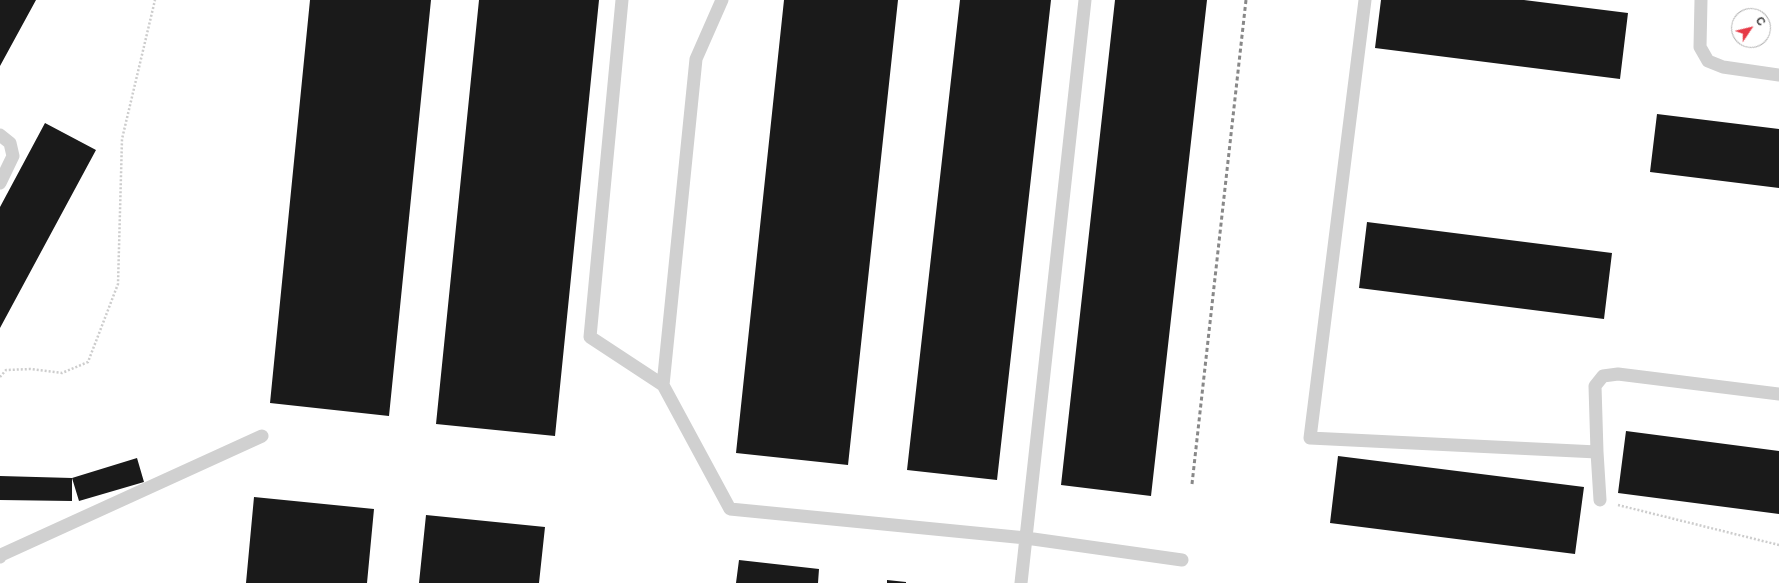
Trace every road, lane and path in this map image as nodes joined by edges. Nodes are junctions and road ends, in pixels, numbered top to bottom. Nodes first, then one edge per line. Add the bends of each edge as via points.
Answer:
1 (155, 0) edge
2 (622, 0) edge
3 (722, 0) edge
4 (1085, 0) edge
5 (1365, 0) edge
6 (1701, 0) edge
7 (1779, 75) edge
8 (0, 135) edge
9 (0, 182) edge
10 (0, 377) edge
11 (663, 385) junction
12 (1779, 394) edge
13 (262, 436) dead end
14 (1597, 452) junction
15 (1600, 500) joint
16 (1026, 538) junction
17 (1779, 545) edge
18 (0, 557) edge
19 (1182, 560) dead end
20 (1021, 583) edge

1 - 10 path via 122,139 118,284 88,362 62,373 30,369 6,370
2 - 11 lane via 590,337
3 - 11 lane via 696,59
4 - 16 lane
5 - 14 lane via 1310,438
6 - 7 lane via 1700,47 1708,61 1723,67
8 - 9 lane via 10,143 13,156
11 - 16 lane via 730,509
12 - 14 lane via 1618,374 1602,376 1595,386
13 - 18 lane
14 - 15 lane
15 - 17 path
16 - 19 lane
16 - 20 lane

